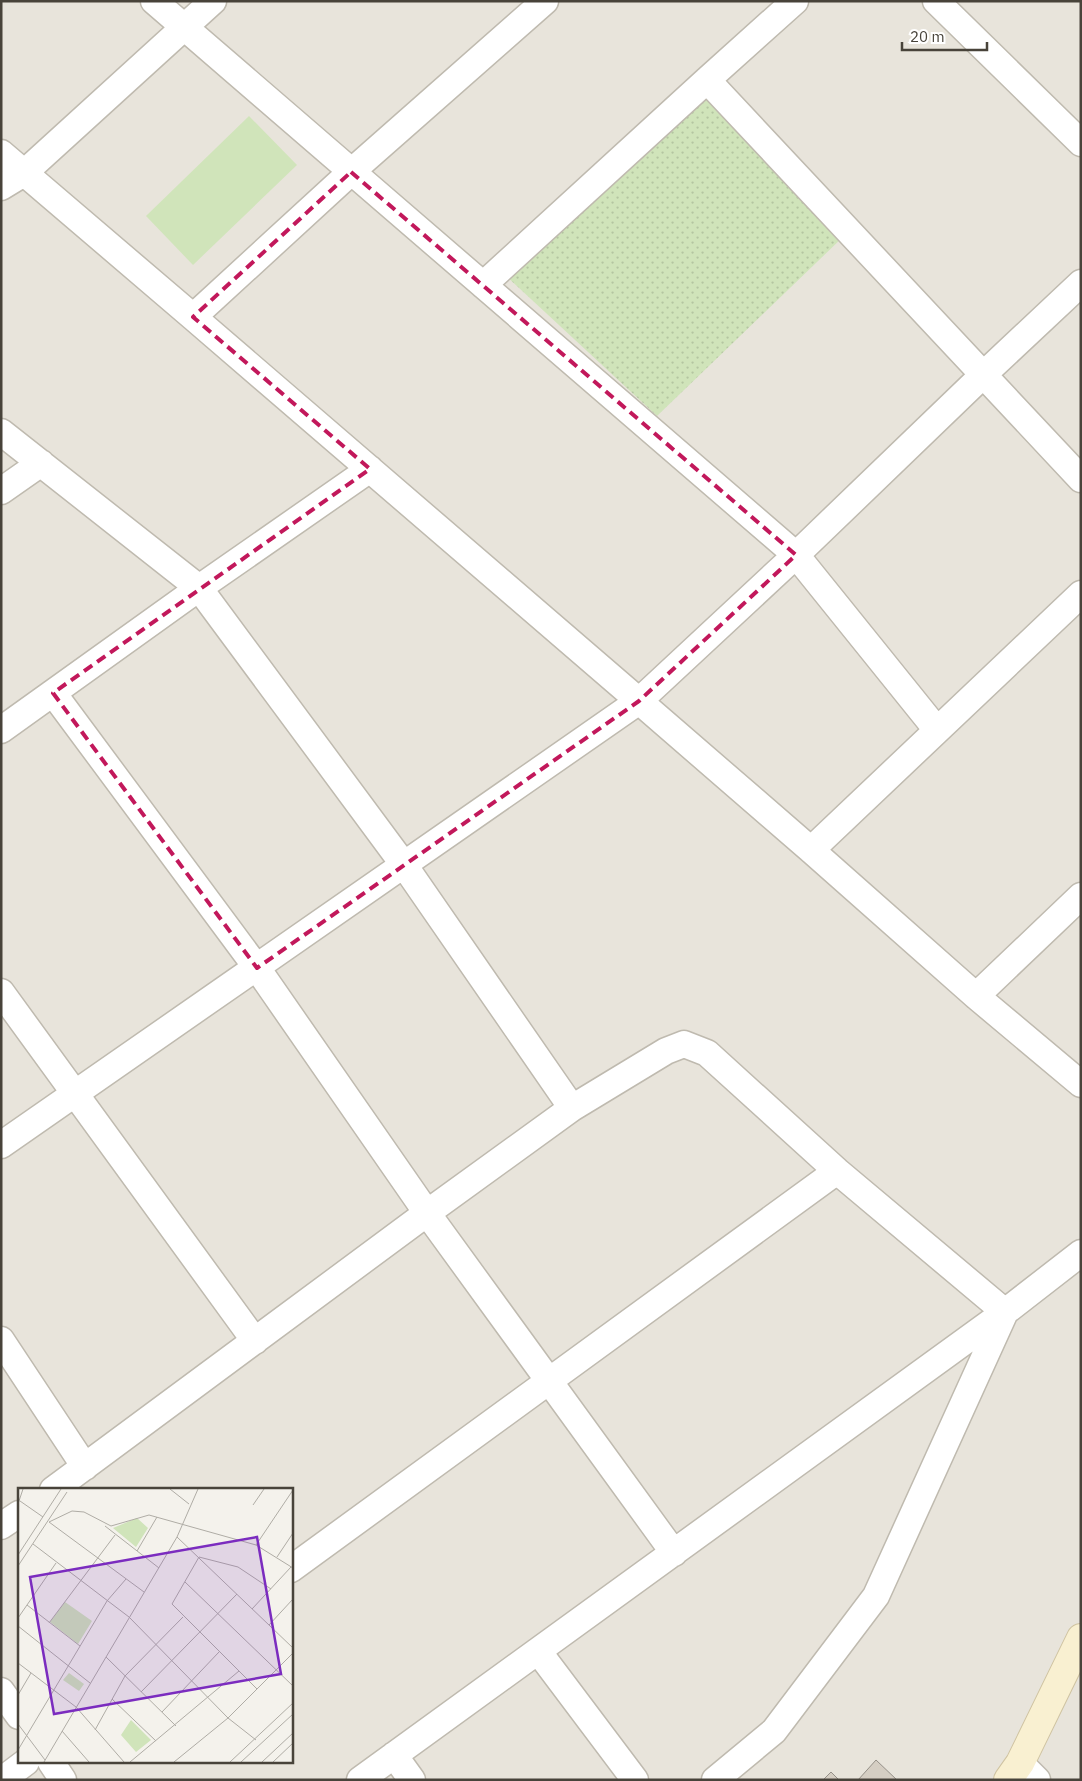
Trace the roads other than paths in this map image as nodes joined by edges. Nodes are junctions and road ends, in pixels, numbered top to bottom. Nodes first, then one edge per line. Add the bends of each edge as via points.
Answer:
1 (154, 1) edge
2 (212, 1) edge
3 (545, 1) edge
4 (795, 1) edge
5 (936, 1) edge
6 (184, 27) junction
7 (707, 80) junction
8 (1081, 143) edge
9 (1, 154) edge
10 (351, 172) junction
11 (24, 173) junction
12 (1, 187) edge
13 (1081, 283) edge
14 (483, 285) junction
15 (194, 317) junction
16 (982, 375) junction
17 (1, 432) edge
18 (41, 463) junction
19 (370, 469) junction
20 (1081, 480) edge
21 (1, 492) edge
22 (796, 555) junction
23 (199, 588) junction
24 (1081, 594) edge
25 (53, 693) junction
26 (639, 701) junction
27 (1, 730) edge
28 (937, 730) junction
29 (811, 850) junction
30 (404, 865) junction
31 (1081, 896) edge
32 (257, 968) junction
33 (1, 992) edge
34 (976, 996) junction
35 (1081, 1084) edge
36 (75, 1094) junction
37 (572, 1108) junction
38 (1, 1145) edge
39 (837, 1171) junction
40 (427, 1213) junction
41 (1081, 1253) edge
42 (1005, 1312) junction
43 (1, 1340) edge
44 (255, 1341) junction
45 (548, 1381) junction
46 (85, 1467) junction
47 (56, 1488) edge
48 (18, 1515) edge
49 (1, 1526) edge
50 (674, 1552) junction
51 (292, 1568) edge
52 (1081, 1638) edge
53 (538, 1651) junction
54 (1, 1691) edge
55 (18, 1715) edge
56 (394, 1755) junction
57 (23, 1764) edge
58 (52, 1764) edge
59 (1022, 1774) edge
60 (2, 1780) edge
61 (63, 1780) edge
62 (360, 1780) edge
63 (412, 1780) edge
64 (635, 1780) edge
65 (715, 1780) edge

1 - 6 street
2 - 6 street
3 - 10 street
4 - 7 street
5 - 8 street
6 - 10 street
6 - 11 street
7 - 14 street
7 - 16 street
9 - 11 street
10 - 14 street
10 - 15 street
11 - 12 street
11 - 15 street
13 - 16 street
14 - 22 street
15 - 19 street
16 - 20 street
16 - 22 street
17 - 18 street
18 - 21 street
18 - 23 street
19 - 23 street
19 - 26 street
22 - 26 street
22 - 28 street
23 - 25 street
23 - 30 street
24 - 28 street
25 - 27 street
25 - 32 street
26 - 29 street
26 - 30 street
28 - 29 street
29 - 34 street
30 - 32 street
30 - 37 street
31 - 34 street
32 - 36 street
32 - 40 street
33 - 36 street
34 - 35 street
36 - 38 street
36 - 44 street
37 - 39 street via 666,1051 684,1044 707,1054
37 - 40 street
39 - 42 street
39 - 45 street
40 - 44 street
40 - 45 street
41 - 42 street
42 - 50 street
42 - 65 street via 876,1596 774,1731
43 - 46 street
44 - 46 street
45 - 50 street
45 - 51 street
46 - 47 street
48 - 49 street
50 - 53 street
52 - 59 street
53 - 56 street
53 - 64 street
54 - 55 street
56 - 62 street
56 - 63 street
57 - 60 street
58 - 61 street

